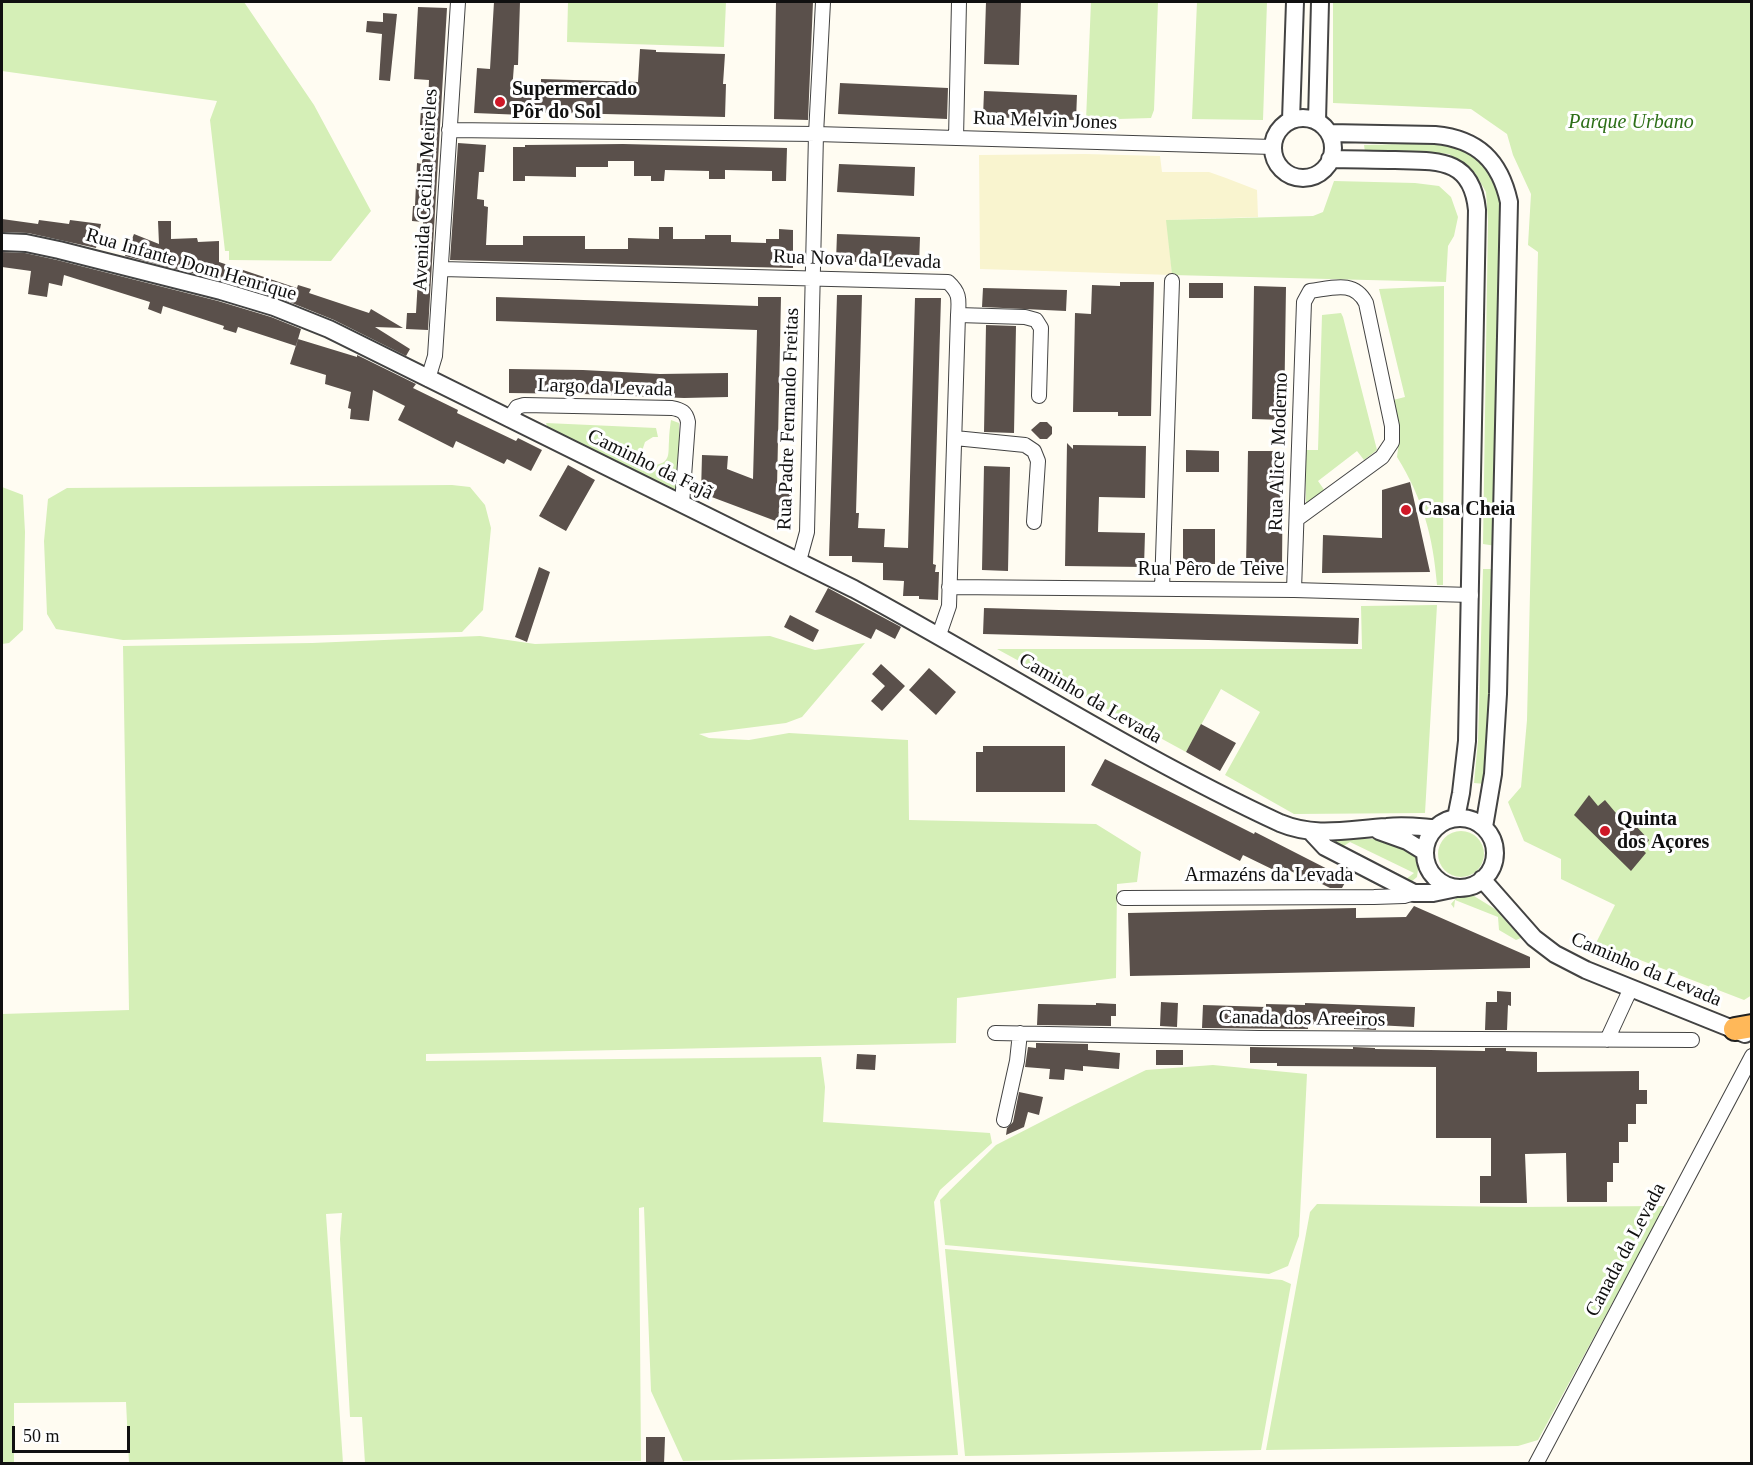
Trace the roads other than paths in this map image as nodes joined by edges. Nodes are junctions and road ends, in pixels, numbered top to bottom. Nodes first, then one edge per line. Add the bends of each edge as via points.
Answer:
1 (458, 2) edge
2 (823, 2) edge
3 (959, 2) edge
4 (1295, 2) edge
5 (1320, 2) edge
6 (1291, 120) junction
7 (1317, 121) junction
8 (449, 130) junction
9 (1329, 133) junction
10 (816, 134) junction
11 (956, 138) junction
12 (1273, 147) junction
13 (1330, 159) junction
14 (2, 242) edge
15 (442, 269) junction
16 (813, 277) junction
17 (1172, 281) dead end
18 (958, 315) junction
19 (428, 379) junction
20 (1039, 396) dead end
21 (509, 419) junction
22 (954, 438) junction
23 (682, 504) junction
24 (1297, 519) junction
25 (1034, 522) dead end
26 (800, 561) junction
27 (950, 587) junction
28 (854, 589) joint
29 (1162, 589) junction
30 (1294, 590) junction
31 (1471, 595) junction
32 (939, 635) junction
33 (1456, 818) junction
34 (1484, 827) junction
35 (1367, 828) junction
36 (1434, 828) junction
37 (1311, 832) junction
38 (1425, 852) junction
39 (1432, 874) junction
40 (1482, 879) junction
41 (1461, 888) junction
42 (1414, 893) junction
43 (1124, 898) dead end
44 (1631, 987) junction
45 (1746, 1031) edge
46 (996, 1033) dead end
47 (1020, 1033) junction
48 (1607, 1040) junction
49 (1692, 1040) dead end
50 (1752, 1056) edge
51 (1004, 1120) dead end
52 (1536, 1464) edge

1 - 8 street, Avenida Cecilia Meireles
2 - 10 street, Rua Padre Fernando Freitas
3 - 11 street
4 - 6 street
5 - 7 street
6 - 7 street
6 - 12 street via 1276,134
7 - 9 street
8 - 10 street, Rua Melvin Jones
8 - 15 street, Avenida Cecilia Meireles
9 - 13 street via 1333,146
9 - 34 street via 1451,136 1482,152 1505,184 1509,202 1498,694 1493,774
10 - 11 street, Rua Melvin Jones
10 - 16 street, Rua Padre Fernando Freitas
11 - 12 street, Rua Melvin Jones
12 - 13 street via 1284,171 1301,178 1319,173
13 - 31 street via 1437,161 1456,168 1476,195
14 - 19 street, Rua Infante Dom Henrique via 26,243 84,256 274,307
15 - 16 street, Rua Nova da Levada
15 - 19 street, Avenida Cecilia Meireles via 435,356
16 - 18 street, Rua Nova da Levada via 948,282 959,299
16 - 26 street, Rua Padre Fernando Freitas via 807,532
17 - 29 street
18 - 20 street via 1036,320 1041,328
18 - 22 street, Rua Nova da Levada
19 - 21 street, Caminho da Fajã
21 - 23 street, Caminho da Fajã
21 - 23 street, Largo da Levada via 517,407 524,405 682,410 688,422
22 - 25 street via 1025,445 1034,451 1038,461
22 - 27 street, Rua Nova da Levada
23 - 26 street, Caminho da Fajã
24 - 24 street, Rua Alice Moderno via 1304,302 1310,291 1349,287 1361,293 1366,303 1392,442 1382,457
24 - 30 street, Rua Alice Moderno
26 - 28 street, Caminho da Fajã
27 - 29 street, Rua Pêro de Teive
27 - 32 street, Rua Nova da Levada via 949,606
28 - 32 street, Caminho da Levada
29 - 30 street, Rua Pêro de Teive
30 - 31 street, Rua Pêro de Teive
31 - 33 street via 1467,741
32 - 37 street, Caminho da Levada via 1144,755 1258,813
33 - 34 street via 1467,818
33 - 36 street
34 - 40 street via 1495,854
35 - 36 street, Caminho da Levada
35 - 37 street, Caminho da Levada
35 - 38 street, Caminho da Levada via 1407,841
36 - 38 street
37 - 42 street, Caminho da Levada via 1325,847
38 - 39 street
39 - 41 street
39 - 42 street
40 - 41 street
40 - 44 street, Caminho da Levada via 1544,946 1586,970
41 - 42 street, Armazéns da Levada
42 - 43 street, Armazéns da Levada via 1374,897
44 - 45 street, Caminho da Levada
44 - 48 street
46 - 47 street, Canada dos Areeiros
47 - 48 street, Canada dos Areeiros
47 - 51 street
48 - 49 street, Canada dos Areeiros
50 - 52 street, Canada da Levada

